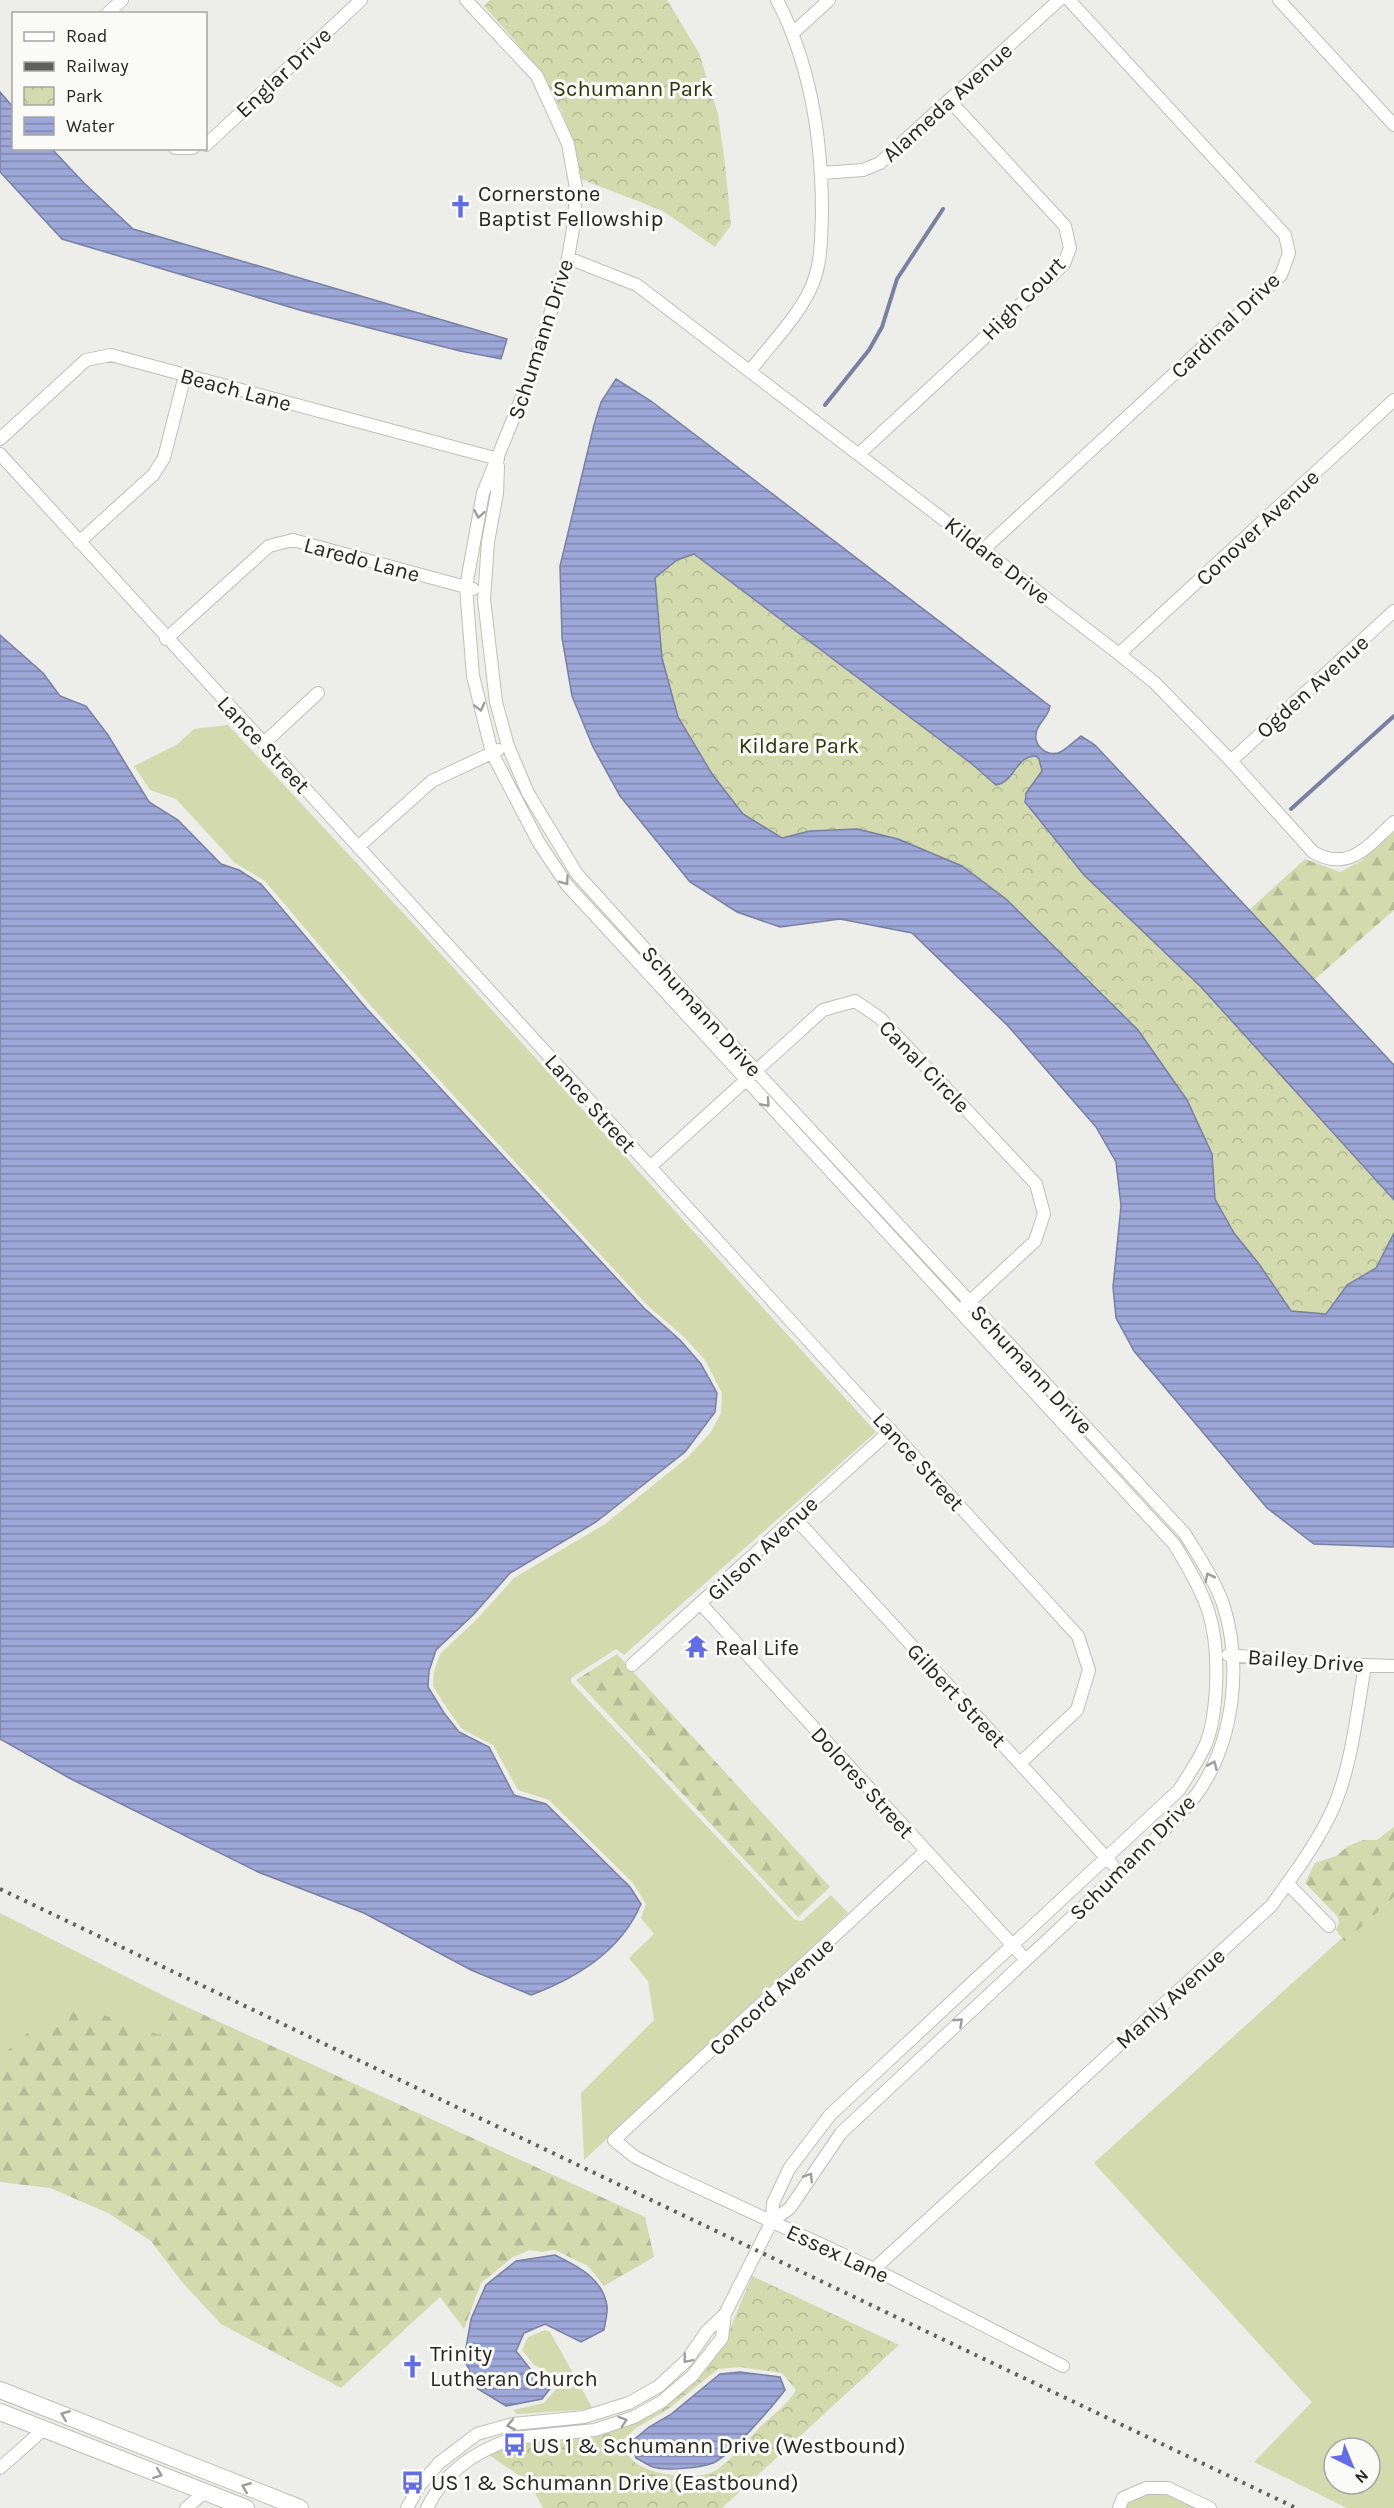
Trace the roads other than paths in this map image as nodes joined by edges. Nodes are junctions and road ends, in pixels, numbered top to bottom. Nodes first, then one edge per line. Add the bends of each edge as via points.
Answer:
1 (122, 0) edge
2 (361, 0) edge
3 (466, 0) edge
4 (777, 0) edge
5 (829, 0) edge
6 (1059, 0) edge
7 (1069, 0) edge
8 (1279, 0) edge
9 (110, 12) edge
10 (793, 33) junction
11 (950, 101) junction
12 (1394, 125) edge
13 (207, 144) edge
14 (822, 173) junction
15 (568, 258) junction
16 (750, 371) junction
17 (185, 375) junction
18 (1394, 400) edge
19 (0, 439) edge
20 (0, 454) edge
21 (859, 454) junction
22 (498, 459) junction
23 (79, 542) junction
24 (984, 549) junction
25 (466, 587) junction
26 (484, 592) junction
27 (1394, 611) edge
28 (166, 639) junction
29 (1119, 654) junction
30 (318, 693) dead end
31 (264, 743) junction
32 (508, 746) junction
33 (492, 753) junction
34 (1230, 761) junction
35 (1394, 822) edge
36 (358, 848) junction
37 (756, 1071) junction
38 (746, 1080) junction
39 (650, 1167) junction
40 (969, 1302) junction
41 (958, 1312) junction
42 (891, 1430) junction
43 (794, 1517) junction
44 (701, 1604) junction
45 (1217, 1654) junction
46 (1234, 1656) junction
47 (633, 1665) dead end
48 (1365, 1665) junction
49 (1394, 1666) edge
50 (1020, 1763) junction
51 (926, 1851) junction
52 (1108, 1859) junction
53 (1120, 1872) junction
54 (1287, 1883) junction
55 (1329, 1926) dead end
56 (1013, 1945) junction
57 (1026, 1960) junction
58 (920, 2032) junction
59 (934, 2045) junction
60 (830, 2115) junction
61 (845, 2129) junction
62 (614, 2140) joint
63 (772, 2221) junction
64 (874, 2269) junction
65 (725, 2314) junction
66 (1063, 2366) dead end
67 (0, 2390) edge
68 (0, 2412) edge
69 (44, 2429) junction
70 (0, 2468) edge
71 (205, 2492) junction
72 (186, 2508) edge
73 (246, 2508) edge
74 (300, 2508) edge
75 (407, 2508) edge
76 (427, 2508) edge
77 (1119, 2508) edge
78 (1210, 2508) edge

1 - 9 street
2 - 13 street, Englar Drive
3 - 15 street, Schumann Drive via 537,76 568,144 576,188
4 - 10 street
5 - 10 street
6 - 11 street, Alameda Avenue
7 - 24 street, Cardinal Drive via 1285,235 1289,253 1281,275
8 - 12 street
10 - 14 street via 816,119
11 - 14 street, Alameda Avenue via 872,168
11 - 21 street, High Court via 1065,226 1070,248 1064,264
14 - 16 street via 821,247 815,278 804,301
15 - 16 street, Kildare Drive via 637,285
15 - 22 street, Schumann Drive via 529,380
16 - 21 street, Kildare Drive
17 - 19 street, Beach Lane via 111,355 97,356 86,360
17 - 22 street, Beach Lane
17 - 23 street via 159,467
18 - 29 street, Conover Avenue
20 - 23 street, Lance Street
21 - 24 street, Kildare Drive
22 -> 25 street, Schumann Drive via 483,493
22 - 26 street, Schumann Drive
23 - 28 street, Lance Street
24 - 29 street, Kildare Drive
25 - 26 street, Laredo Lane
25 - 28 street, Laredo Lane via 293,540 269,546
25 -> 33 street, Schumann Drive via 473,676
26 - 32 street, Schumann Drive via 496,702
27 - 34 street, Ogden Avenue
28 - 31 street, Lance Street
29 - 34 street, Kildare Drive via 1155,683
30 - 31 street
31 - 36 street, Lance Street
32 - 33 street
32 - 37 street, Schumann Drive via 528,793 577,874
33 - 36 street via 432,781
33 -> 38 street, Schumann Drive via 539,843 567,885
34 - 35 street, Kildare Drive via 1309,849 1325,858 1352,857
36 - 39 street, Lance Street
37 - 38 street, Canal Circle
37 - 40 street, Schumann Drive
37 - 40 street, Canal Circle via 823,1010 855,1001 880,1018 1036,1184 1044,1214 1035,1241
38 - 39 street, Canal Circle
38 -> 41 street, Schumann Drive
39 - 42 street, Lance Street
40 - 41 street, Canal Circle
46 -> 40 street, Schumann Drive via 1223,1606 1185,1534
41 - 45 street, Schumann Drive via 1174,1544 1196,1579 1212,1618
42 - 43 street, Gilson Avenue
42 - 50 street, Lance Street via 1078,1636 1089,1670 1077,1710
43 - 44 street, Gilson Avenue
43 - 50 street, Gilbert Street
44 - 47 street, Gilson Avenue
44 - 51 street, Dolores Street
45 - 46 street, Bailey Drive
45 - 52 street, Schumann Drive via 1215,1706 1205,1745 1179,1790
46 - 48 street, Bailey Drive
53 -> 46 street, Schumann Drive via 1183,1810 1214,1764 1230,1707
48 - 49 street, Bailey Drive
48 - 54 street, Manly Avenue via 1349,1758 1331,1815
50 - 52 street, Gilbert Street
51 - 56 street, Dolores Street
51 - 62 street, Concord Avenue
52 - 53 street, Gilbert Street
52 - 56 street, Schumann Drive
53 - 57 street, Schumann Drive
54 - 55 street
54 - 64 street, Manly Avenue via 1271,1906
56 - 57 street, Dolores Street
56 - 58 street, Schumann Drive
59 -> 57 street, Schumann Drive
58 - 59 street
58 - 60 street, Schumann Drive
59 - 61 street, Schumann Drive
60 - 61 street
60 - 63 street, Schumann Drive via 789,2169 773,2203
63 -> 61 street, Schumann Drive via 790,2208
62 - 63 street, Essex Lane via 664,2172
63 - 64 street, Essex Lane
63 - 65 street, Schumann Drive
64 - 66 street, Essex Lane
65 -> 75 street, Schumann Drive via 707,2331 687,2360 659,2386 629,2403 584,2417 513,2424 477,2434 439,2463
76 -> 65 street, Schumann Drive via 434,2492 453,2471 484,2451 526,2437 595,2430 634,2417 661,2402 692,2376 722,2338
74 -> 67 main road
68 - 69 main road
69 - 70 street
69 -> 71 main road
71 - 72 street
71 - 73 main road
77 - 78 street via 1123,2498 1146,2488 1168,2488

